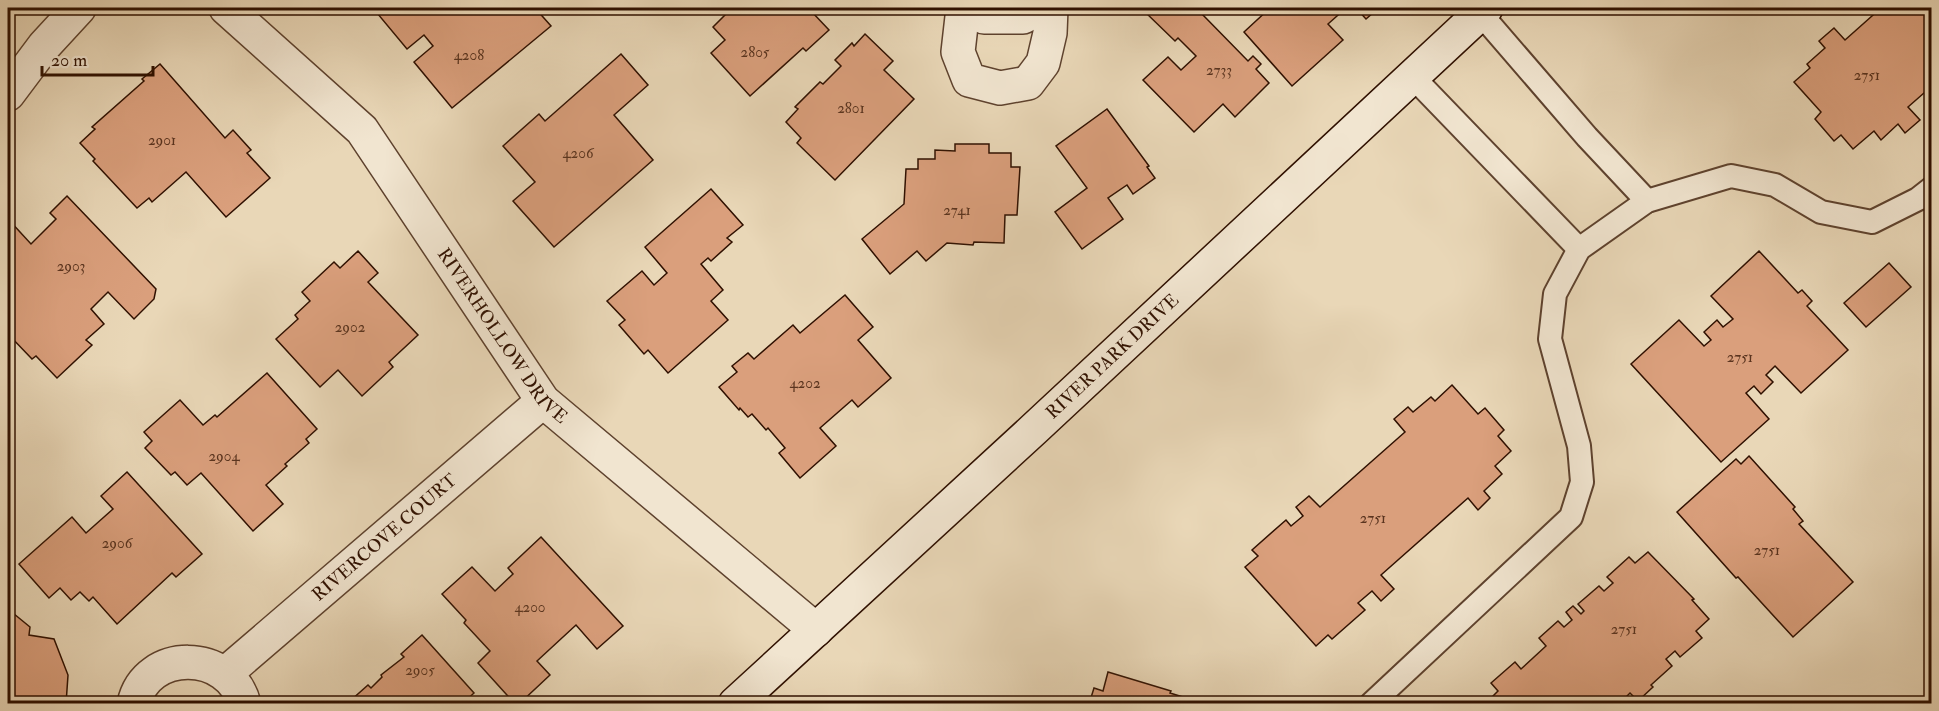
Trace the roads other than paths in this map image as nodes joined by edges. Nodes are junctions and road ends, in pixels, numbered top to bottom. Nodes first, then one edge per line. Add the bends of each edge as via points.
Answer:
1 (79, 8) edge
2 (226, 8) edge
3 (963, 8) edge
4 (970, 8) edge
5 (1040, 8) edge
6 (1051, 8) edge
7 (1483, 10) edge
8 (1412, 76) junction
9 (8, 94) edge
10 (1932, 188) edge
11 (1647, 201) junction
12 (1579, 249) junction
13 (543, 401) junction
14 (816, 630) junction
15 (225, 674) junction
16 (134, 704) edge
17 (244, 704) edge
18 (735, 704) edge
19 (1371, 704) edge

1 - 9 street
2 - 13 street, RIVERHOLLOW DRIVE via 362,130
3 - 6 street via 958,52 969,80 1000,88 1028,83 1043,63
4 - 5 street via 984,17 1023,17
7 - 8 street, RIVER PARK DRIVE
7 - 11 lane via 1587,137
8 - 12 lane
8 - 14 street, RIVER PARK DRIVE
10 - 11 lane via 1918,200 1872,222 1821,212 1775,185 1731,176
11 - 12 lane
12 - 19 lane via 1555,294 1550,339 1579,446 1582,482 1571,517
13 - 14 street, RIVERHOLLOW DRIVE
13 - 15 street, RIVERCOVE COURT
14 - 18 street, RIVER PARK DRIVE
15 - 16 street via 208,664 178,662 159,669 146,680
15 - 17 street

